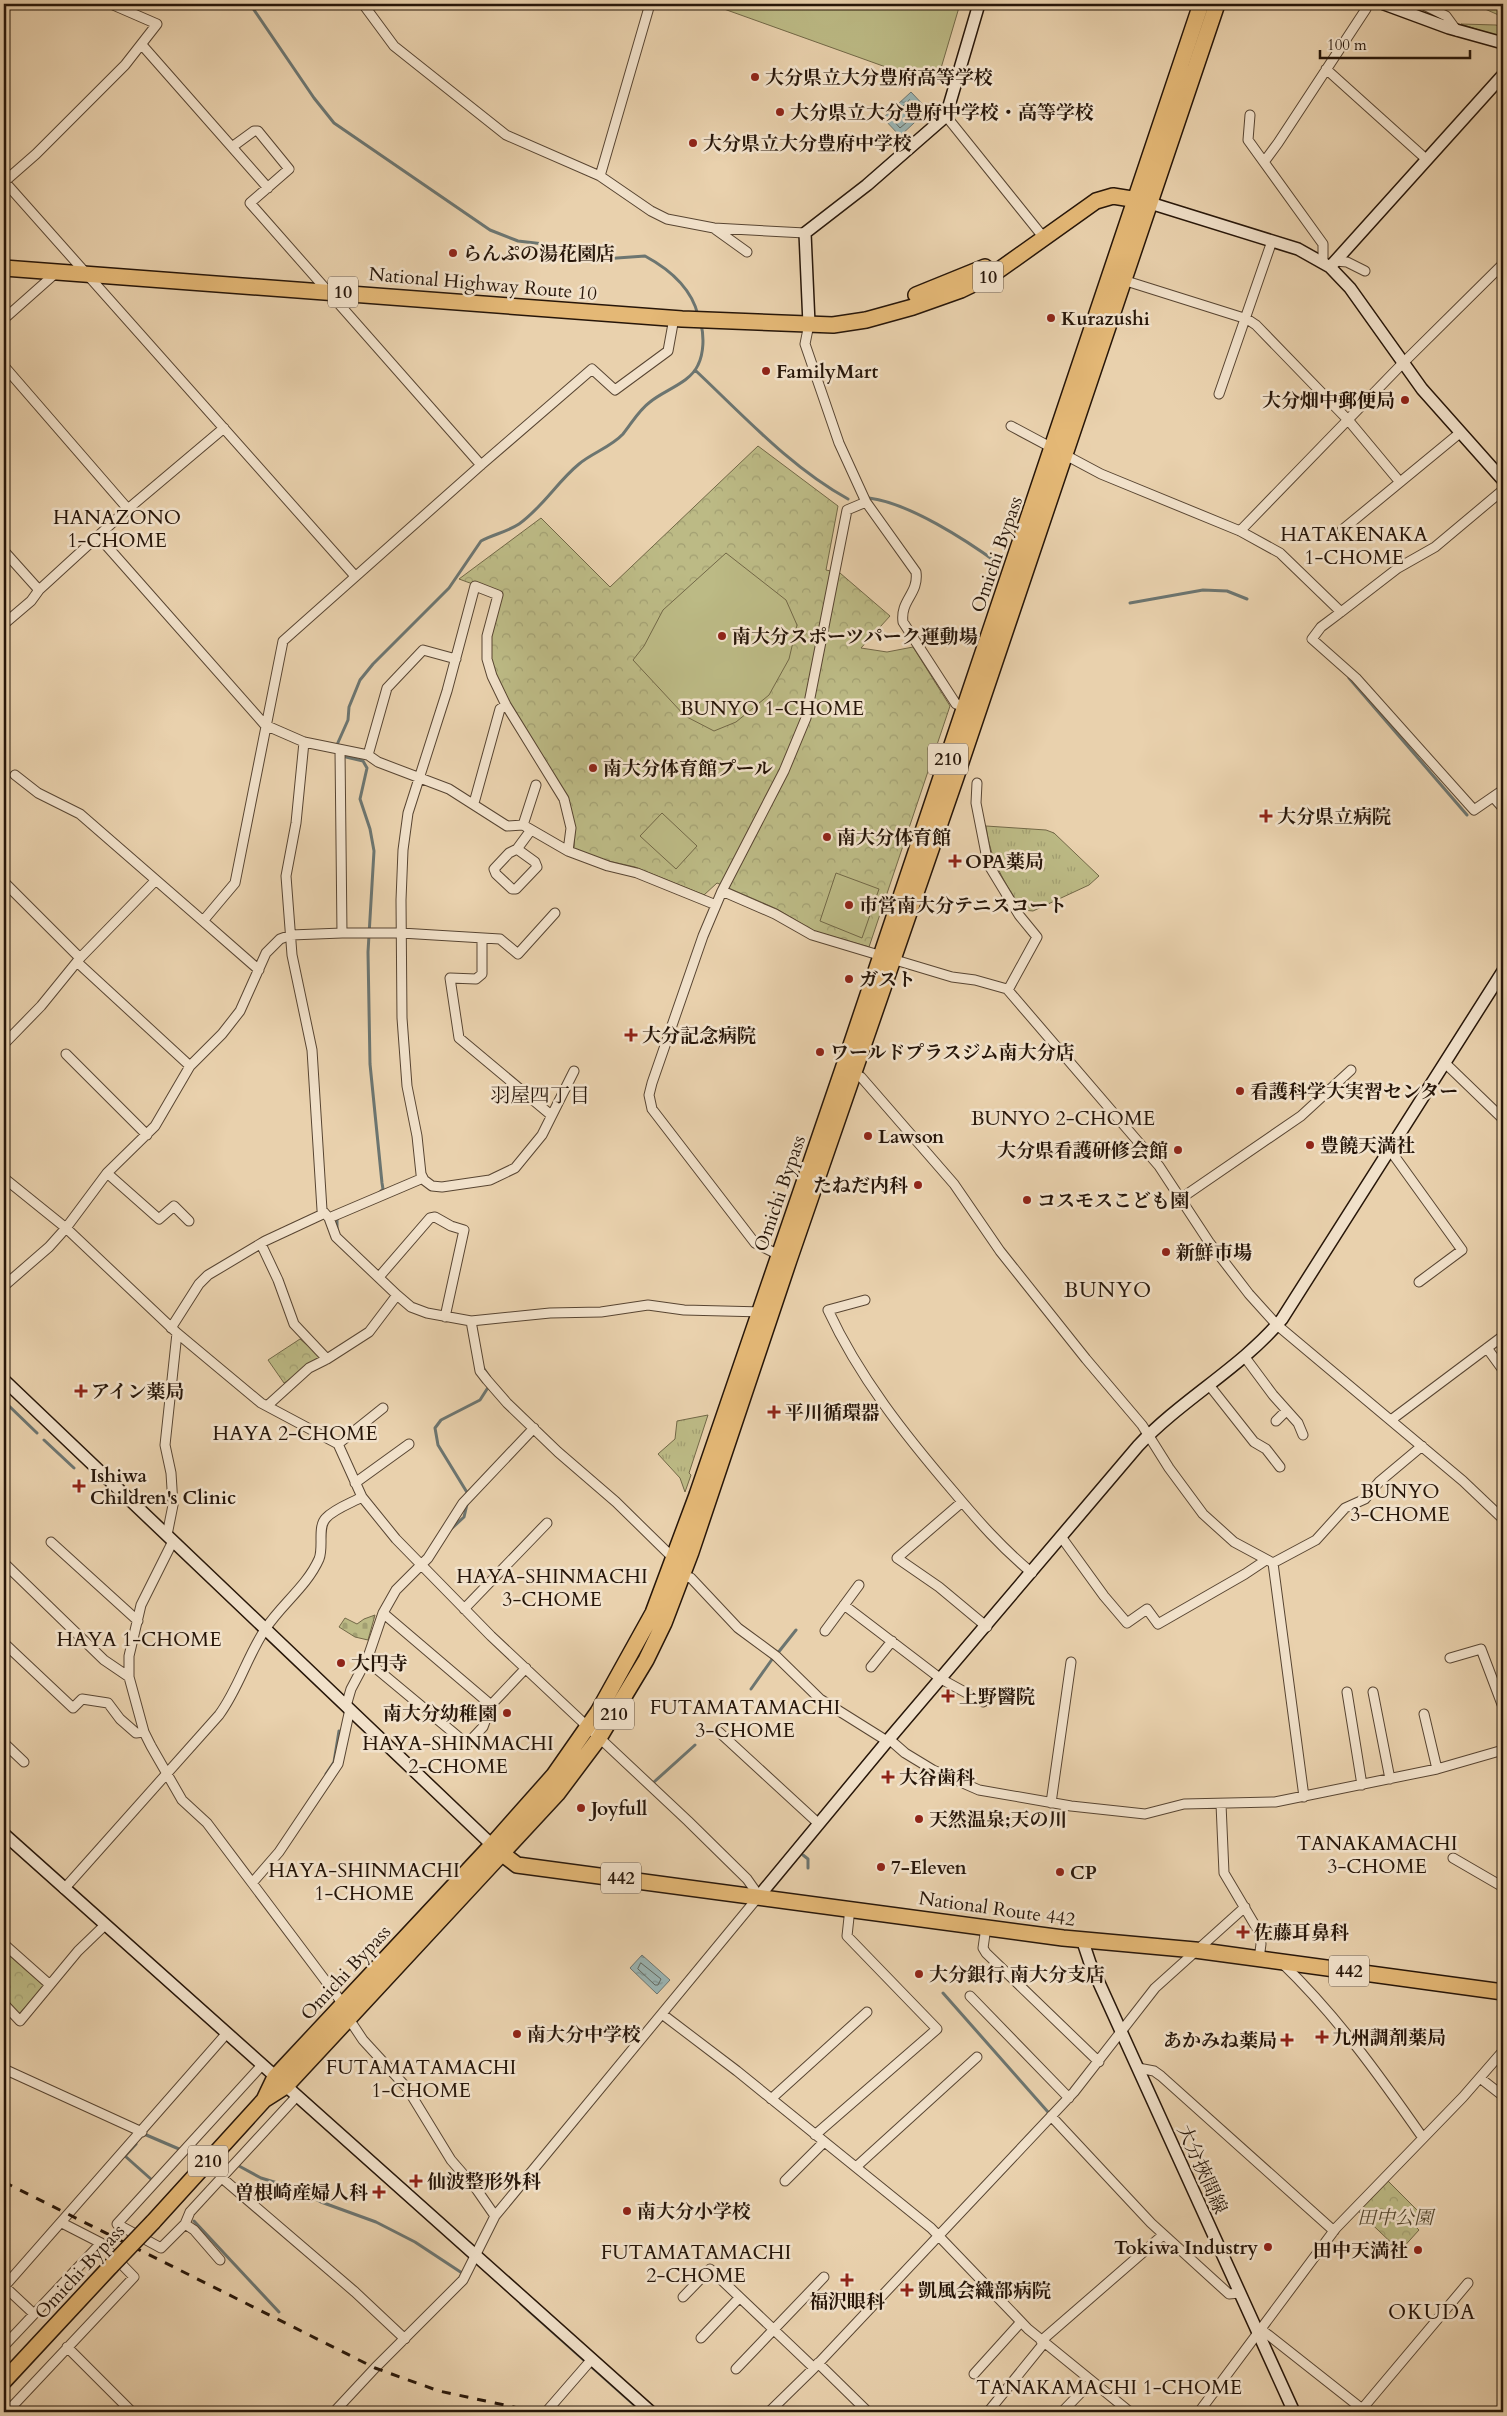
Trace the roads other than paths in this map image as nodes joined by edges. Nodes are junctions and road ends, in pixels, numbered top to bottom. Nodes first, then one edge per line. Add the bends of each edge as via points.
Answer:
1 (112, 4) edge
2 (364, 4) edge
3 (650, 4) edge
4 (979, 4) edge
5 (1201, 4) edge
6 (1216, 4) edge
7 (1384, 4) edge
8 (1422, 4) edge
9 (1366, 9) dead end
10 (1456, 30) junction
11 (1503, 43) edge
12 (142, 45) junction
13 (1326, 69) junction
14 (1503, 75) edge
15 (1250, 115) dead end
16 (946, 116) junction
17 (232, 148) junction
18 (1426, 159) junction
19 (1264, 162) junction
20 (600, 176) junction
21 (4, 182) edge
22 (268, 188) junction
23 (1142, 197) junction
24 (714, 228) junction
25 (805, 233) junction
26 (1040, 233) junction
27 (1272, 241) junction
28 (747, 252) dead end
29 (1329, 263) junction
30 (1503, 264) edge
31 (4, 268) edge
32 (1365, 271) dead end
33 (57, 272) junction
34 (85, 274) junction
35 (1124, 280) junction
36 (327, 291) junction
37 (678, 318) junction
38 (4, 319) edge
39 (1247, 319) junction
40 (809, 324) junction
41 (1402, 364) junction
42 (4, 366) edge
43 (1220, 394) dead end
44 (1349, 421) junction
45 (1011, 426) dead end
46 (224, 428) junction
47 (1460, 432) junction
48 (1058, 452) junction
49 (480, 465) junction
50 (1503, 480) edge
51 (1399, 481) junction
52 (1503, 490) edge
53 (866, 502) junction
54 (128, 508) junction
55 (1342, 530) dead end
56 (1240, 532) junction
57 (98, 536) junction
58 (4, 551) edge
59 (355, 576) junction
60 (39, 590) junction
61 (1341, 612) junction
62 (4, 624) edge
63 (456, 659) junction
64 (506, 705) junction
65 (965, 707) junction
66 (265, 724) junction
67 (304, 742) junction
68 (340, 750) junction
69 (368, 755) junction
70 (15, 775) dead end
71 (420, 779) junction
72 (977, 782) dead end
73 (536, 785) dead end
74 (1503, 790) edge
75 (1494, 798) junction
76 (474, 803) junction
77 (1503, 808) edge
78 (527, 828) junction
79 (517, 849) junction
80 (568, 851) junction
81 (156, 880) junction
82 (4, 882) edge
83 (722, 891) junction
84 (716, 905) junction
85 (555, 913) dead end
86 (203, 921) junction
87 (342, 933) junction
88 (401, 933) junction
89 (291, 935) junction
90 (482, 938) junction
91 (887, 956) junction
92 (78, 960) junction
93 (259, 970) junction
94 (1503, 971) edge
95 (1008, 990) junction
96 (4, 1044) edge
97 (66, 1054) dead end
98 (1445, 1063) junction
99 (190, 1066) junction
100 (1351, 1070) dead end
101 (574, 1071) dead end
102 (848, 1071) junction
103 (551, 1115) junction
104 (1503, 1119) edge
105 (146, 1135) junction
106 (1390, 1150) junction
107 (107, 1173) junction
108 (4, 1178) edge
109 (423, 1178) junction
110 (1180, 1199) junction
111 (326, 1216) junction
112 (189, 1221) dead end
113 (66, 1228) junction
114 (261, 1244) junction
115 (784, 1258) junction
116 (379, 1277) junction
117 (1418, 1282) dead end
118 (4, 1286) edge
119 (397, 1295) junction
120 (865, 1300) dead end
121 (765, 1311) junction
122 (445, 1317) junction
123 (471, 1321) junction
124 (1276, 1325) junction
125 (174, 1331) junction
126 (1503, 1336) edge
127 (1487, 1348) junction
128 (1244, 1356) junction
129 (327, 1359) junction
130 (1503, 1370) edge
131 (4, 1380) edge
132 (1209, 1385) junction
133 (267, 1406) junction
134 (383, 1408) dead end
135 (1286, 1411) junction
136 (1276, 1420) dead end
137 (1391, 1420) junction
138 (534, 1428) junction
139 (1149, 1435) junction
140 (1303, 1435) dead end
141 (338, 1444) junction
142 (408, 1444) dead end
143 (1422, 1446) junction
144 (1280, 1467) dead end
145 (355, 1484) junction
146 (362, 1497) junction
147 (962, 1502) junction
148 (1503, 1519) edge
149 (547, 1523) dead end
150 (170, 1538) junction
151 (1062, 1538) junction
152 (51, 1542) dead end
153 (691, 1552) junction
154 (676, 1556) junction
155 (1269, 1562) junction
156 (4, 1563) edge
157 (421, 1565) junction
158 (1032, 1573) junction
159 (676, 1575) junction
160 (859, 1585) dead end
161 (844, 1605) junction
162 (464, 1609) junction
163 (383, 1613) junction
164 (138, 1621) junction
165 (987, 1627) junction
166 (266, 1629) junction
167 (824, 1631) dead end
168 (892, 1642) junction
169 (4, 1643) edge
170 (1450, 1658) dead end
171 (366, 1660) junction
172 (1071, 1662) dead end
173 (871, 1667) dead end
174 (526, 1668) junction
175 (129, 1678) junction
176 (941, 1679) junction
177 (1347, 1692) dead end
178 (1373, 1692) dead end
179 (983, 1702) dead end
180 (491, 1705) junction
181 (1503, 1707) edge
182 (348, 1708) junction
183 (1424, 1714) dead end
184 (587, 1728) junction
185 (144, 1732) junction
186 (719, 1732) dead end
187 (599, 1738) junction
188 (888, 1740) junction
189 (4, 1744) edge
190 (1503, 1750) edge
191 (24, 1762) dead end
192 (1437, 1769) junction
193 (167, 1773) junction
194 (1390, 1779) junction
195 (1362, 1785) junction
196 (1304, 1797) junction
197 (1051, 1803) junction
198 (1221, 1804) junction
199 (819, 1824) junction
200 (4, 1834) edge
201 (497, 1850) junction
202 (1453, 1858) dead end
203 (253, 1882) junction
204 (1501, 1884) edge
205 (64, 1889) junction
206 (759, 1896) junction
207 (1245, 1907) junction
208 (850, 1908) junction
209 (105, 1925) junction
210 (986, 1927) junction
211 (1082, 1939) junction
212 (4, 1944) edge
213 (1195, 1950) junction
214 (1259, 1959) junction
215 (1280, 1962) junction
216 (50, 1984) junction
217 (1503, 1992) edge
218 (970, 1996) dead end
219 (4, 2004) edge
220 (342, 2004) junction
221 (867, 2012) dead end
222 (662, 2014) junction
223 (349, 2019) junction
224 (1121, 2031) junction
225 (226, 2033) junction
226 (1503, 2051) edge
227 (977, 2057) dead end
228 (1098, 2062) junction
229 (262, 2065) junction
230 (1138, 2068) junction
231 (4, 2069) edge
232 (1480, 2078) junction
233 (286, 2086) junction
234 (1503, 2096) edge
235 (1069, 2098) junction
236 (771, 2099) junction
237 (1052, 2116) junction
238 (142, 2132) junction
239 (815, 2135) junction
240 (1423, 2138) junction
241 (824, 2142) junction
242 (856, 2167) junction
243 (222, 2178) junction
244 (785, 2180) dead end
245 (495, 2216) junction
246 (62, 2223) junction
247 (185, 2224) junction
248 (1334, 2231) junction
249 (1163, 2235) junction
250 (940, 2236) junction
251 (101, 2243) junction
252 (476, 2254) junction
253 (220, 2260) dead end
254 (824, 2277) dead end
255 (1468, 2283) dead end
256 (4, 2287) edge
257 (1240, 2293) junction
258 (683, 2297) dead end
259 (739, 2298) junction
260 (34, 2314) junction
261 (1021, 2322) junction
262 (772, 2329) junction
263 (1261, 2332) junction
264 (701, 2338) dead end
265 (405, 2339) junction
266 (1042, 2342) junction
267 (4, 2346) edge
268 (66, 2347) junction
269 (592, 2359) junction
270 (816, 2366) junction
271 (736, 2369) dead end
272 (974, 2374) dead end
273 (4, 2381) edge
274 (1091, 2382) junction
275 (1364, 2411) edge
276 (6, 2412) edge
277 (132, 2412) edge
278 (334, 2412) edge
279 (546, 2412) edge
280 (651, 2412) edge
281 (769, 2412) edge
282 (868, 2412) edge
283 (988, 2412) edge
284 (1062, 2412) edge
285 (1130, 2412) edge
286 (1200, 2412) edge
287 (1294, 2412) edge

1 - 12 street via 157,24
2 - 20 street via 394,46 506,135
3 - 20 street
4 - 16 street
5 - 23 highway
6 - 23 highway
7 - 10 street
8 - 10 street via 1446,16
9 - 13 street
10 - 11 street
12 - 17 street
12 - 21 street via 36,154
13 - 18 street
13 - 19 street
14 - 18 street
15 - 19 street via 1248,140
16 - 25 street via 867,185
16 - 26 street
17 - 22 street
17 - 22 street via 254,131 261,134 290,169
18 - 29 street
19 - 29 street via 1323,244
20 - 24 street via 667,219
21 - 34 street
22 - 36 street via 250,203
23 - 26 highway, National Highway Route 10 / 10 via 1111,188 1097,192
23 - 27 street
23 - 35 highway, Omichi Bypass / 210
23 - 40 highway, National Highway Route 10 / 10 via 1113,196 1096,201 992,275 961,290 866,320 833,326
23 - 48 highway, Omichi Bypass / 210
24 - 25 street
24 - 28 street
25 - 40 street
26 - 40 highway, National Highway Route 10 / 10 via 987,266 956,280 870,311
27 - 29 street
27 - 39 street
29 - 32 street via 1346,262
29 - 41 street
30 - 41 street
31 - 33 highway, National Highway Route 10 / 10
33 - 34 highway, National Highway Route 10 / 10
33 - 38 street
34 - 36 highway, National Highway Route 10 / 10
34 - 46 street
35 - 39 street
35 - 48 highway, Omichi Bypass / 210
36 - 37 highway, National Highway Route 10 / 10
36 - 49 street
37 - 40 highway, National Highway Route 10 / 10
37 - 49 street via 668,351 652,364 615,390 592,369
39 - 43 street
39 - 44 street
40 - 53 street via 805,344 839,443
41 - 44 street
41 - 47 street
42 - 54 street
44 - 51 street
44 - 56 street
45 - 48 street
46 - 54 street
46 - 59 street
47 - 50 street
47 - 51 street
48 - 56 street via 1101,474
48 - 65 highway, Omichi Bypass / 210
48 - 91 highway, Omichi Bypass / 210
49 - 59 street
51 - 55 street
52 - 61 street via 1434,547 1398,568
53 - 65 street via 916,572 917,583 902,612 903,622 956,704
53 - 83 street via 847,510 806,718 784,770
54 - 57 street
56 - 61 street via 1280,553
57 - 60 street
57 - 66 street
58 - 60 street
59 - 66 street via 283,641
60 - 62 street
61 - 75 street via 1312,639 1356,678 1474,810
63 - 64 street via 475,586 498,595 487,636 487,659
63 - 69 street via 422,650 387,688
63 - 71 street
64 - 76 street via 500,709
64 - 80 street via 564,799 571,828
65 - 91 highway, Omichi Bypass / 210
66 - 67 street
66 - 86 street via 235,883
67 - 68 street
67 - 89 street via 296,823 286,870
68 - 69 street
68 - 87 street
69 - 71 street
70 - 81 street via 38,793 80,814
71 - 76 street via 449,788
71 - 88 street via 405,829
72 - 95 street via 976,802 988,864 1019,915 1037,937
73 - 78 street
74 - 75 street
75 - 77 street
76 - 78 street via 507,826
78 - 79 street
78 - 80 street
79 - 79 street via 535,862 536,868 516,889 512,889 494,869
80 - 84 street via 637,873
81 - 86 street
81 - 92 street
82 - 92 street
83 - 84 street
83 - 91 street via 775,914 812,935
84 - 115 street via 649,1095 652,1109 754,1243
85 - 90 street via 518,954 500,939
86 - 93 street
87 - 88 street
87 - 89 street
88 - 90 street
88 - 109 street via 407,1086
89 - 93 street via 274,943
89 - 111 street via 312,1050 321,1206
90 - 103 street via 482,974 476,979 450,978 459,1038
91 - 95 street via 952,977
91 - 102 highway, Omichi Bypass / 210
92 - 96 street via 41,1006
92 - 99 street
93 - 99 street via 246,1001 232,1022
94 - 98 street
95 - 110 street via 1148,1152
97 - 105 street
98 - 104 street
98 - 106 street
99 - 105 street via 159,1120
100 - 110 street via 1301,1116
101 - 103 street
102 - 115 highway, Omichi Bypass / 210
102 - 139 street via 861,1077 954,1184 1000,1250
103 - 109 street via 526,1158 506,1174 490,1180 439,1187
105 - 107 street
106 - 117 street via 1462,1250
106 - 124 street via 1289,1310
107 - 112 street via 159,1219 174,1206
107 - 113 street
108 - 113 street
109 - 111 street
110 - 124 street via 1234,1276
111 - 114 street
111 - 116 street via 336,1237
113 - 118 street
113 - 125 street
114 - 125 street via 208,1275 199,1284
114 - 129 street via 294,1324
115 - 121 highway, Omichi Bypass / 210
116 - 119 street
116 - 122 street via 430,1218 435,1217 464,1230
119 - 122 street via 411,1307
119 - 129 street via 369,1332
120 - 147 street via 828,1310 869,1384
121 - 123 street via 648,1305 601,1312 550,1313
121 - 153 highway, Omichi Bypass / 210
121 - 154 highway, Omichi Bypass / 210
122 - 123 street
123 - 138 street via 480,1371
124 - 128 street
124 - 137 street
125 - 133 street
125 - 150 street via 165,1445 173,1505
126 - 127 street
127 - 130 street
127 - 137 street
128 - 132 street
128 - 135 street
129 - 133 street via 309,1368
131 - 150 street
132 - 139 street
132 - 144 street via 1254,1442 1266,1449
133 - 141 street
134 - 141 street
135 - 136 street
135 - 140 street via 1298,1423
137 - 143 street
138 - 154 street via 668,1553
138 - 157 street via 463,1503
139 - 151 street
139 - 155 street via 1169,1468 1210,1522 1234,1542
141 - 145 street
142 - 145 street
143 - 148 street
143 - 155 street via 1379,1482 1365,1500 1345,1508 1316,1540
145 - 146 street
146 - 157 street
146 - 166 street via 326,1518 322,1524 320,1557
147 - 158 street via 1001,1547
147 - 165 street via 897,1558 939,1587
149 - 162 street
150 - 164 street via 148,1586
150 - 166 street
151 - 155 street via 1127,1623 1147,1609 1158,1624
151 - 158 street
152 - 164 street
153 - 154 street
153 - 159 highway, Omichi Bypass / 210
154 - 159 highway, Omichi Bypass / 210
155 - 196 street
156 - 175 street via 104,1660
157 - 162 street
157 - 163 street via 396,1590
158 - 165 street
159 - 184 highway, Omichi Bypass / 210
159 - 187 highway, Omichi Bypass / 210 via 664,1623 646,1660
159 - 188 street via 691,1578 738,1628 776,1656 820,1699
160 - 161 street
161 - 167 street
161 - 168 street
162 - 174 street
163 - 171 street
163 - 180 street
164 - 175 street via 129,1656
165 - 176 street
166 - 182 street
166 - 193 street via 250,1653 228,1703
168 - 173 street
168 - 176 street
169 - 185 street via 73,1708 82,1699 108,1703 126,1726 136,1733
170 - 181 street via 1480,1649
171 - 180 street via 467,1744 483,1727
171 - 182 street via 351,1689
172 - 197 street
174 - 180 street
174 - 184 street
175 - 185 street
176 - 179 street
176 - 188 street
177 - 195 street
178 - 194 street
182 - 201 street
182 - 203 street via 338,1764 279,1852
183 - 192 street
184 - 187 street
184 - 201 highway, Omichi Bypass / 210
185 - 193 street
186 - 199 street
187 - 201 highway, Omichi Bypass / 210 via 557,1794
187 - 206 street via 694,1827
188 - 197 street via 923,1764 971,1787
188 - 199 street
189 - 191 street
190 - 192 street
192 - 194 street
193 - 203 street via 182,1800 207,1824
193 - 205 street
194 - 195 street
195 - 196 street
196 - 198 street via 1266,1803
197 - 198 street via 1145,1814 1184,1804
198 - 207 street via 1222,1867
199 - 206 street
200 - 205 street
201 - 206 highway, National Route 442 / 442 via 517,1864
201 - 220 highway, Omichi Bypass / 210
201 - 223 highway, Omichi Bypass / 210
202 - 204 street
203 - 220 street
205 - 209 street
206 - 208 highway, National Route 442 / 442
206 - 222 street
207 - 213 street
207 - 214 street via 1260,1936
208 - 210 highway, National Route 442 / 442
208 - 239 street via 847,1936 937,2029
209 - 216 street
209 - 225 street
210 - 211 highway, National Route 442 / 442
210 - 228 street via 983,1948 986,1954
211 - 213 highway, National Route 442 / 442
211 - 224 street, 大分挾間線
212 - 216 street
213 - 214 highway, National Route 442 / 442
213 - 224 street via 1152,1991
214 - 215 highway, National Route 442 / 442
215 - 217 highway, National Route 442 / 442
215 - 240 street via 1328,2010
216 - 219 street via 20,2021
218 - 235 street
220 - 233 highway, Omichi Bypass / 210
221 - 236 street
222 - 236 street
222 - 245 street
223 - 233 highway, Omichi Bypass / 210
223 - 245 street via 407,2088 451,2160
224 - 228 street
224 - 230 street, 大分挾間線
225 - 229 street
225 - 238 street
226 - 232 street
227 - 242 street
228 - 235 street
229 - 233 street
229 - 247 street via 117,2224 161,2248
230 - 248 street via 1161,2076
230 - 257 street, 大分挾間線
231 - 238 street
232 - 234 street
232 - 240 street
233 - 243 street
233 - 252 street
233 - 273 highway, Omichi Bypass / 210, bridge via 264,2100
235 - 237 street
236 - 239 street
237 - 249 street
237 - 250 street
238 - 246 street
239 - 241 street
240 - 248 street
241 - 242 street
241 - 244 street
242 - 250 street
243 - 247 street via 190,2212
243 - 265 street
245 - 252 street
246 - 251 street
246 - 256 street
247 - 253 street
248 - 263 street
249 - 257 street via 1229,2294
249 - 266 street
250 - 261 street
250 - 270 street
251 - 260 street
251 - 268 street via 134,2277
252 - 265 street via 463,2280
252 - 269 street
254 - 262 street
255 - 275 street
256 - 260 street
257 - 263 street, 大分挾間線
258 - 259 street via 710,2269
259 - 262 street
259 - 264 street
260 - 267 street
261 - 266 street
261 - 272 street
262 - 270 street
262 - 271 street
263 - 275 street
263 - 286 street
263 - 287 street, 大分挾間線
265 - 278 street
266 - 274 street
266 - 283 street
268 - 276 street
268 - 277 street
269 - 279 street
269 - 280 street
270 - 281 street
270 - 282 street
274 - 284 street
274 - 285 street

